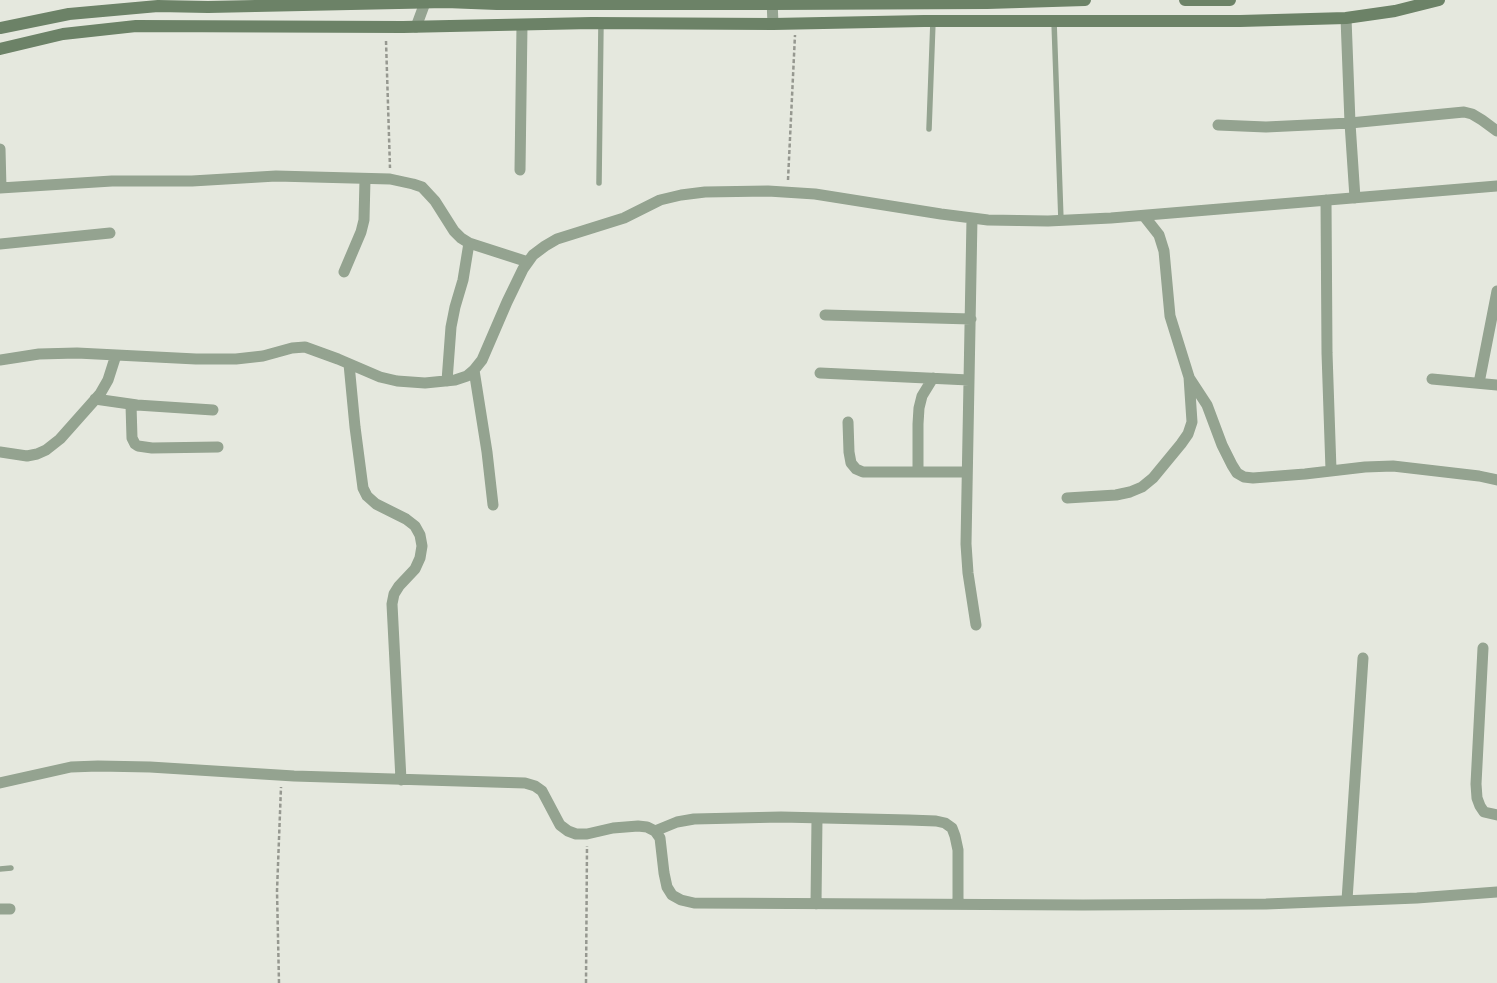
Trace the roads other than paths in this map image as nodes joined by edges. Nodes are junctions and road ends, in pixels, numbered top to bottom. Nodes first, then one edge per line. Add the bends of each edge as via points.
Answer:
1 (1085, 0) edge
2 (1185, 0) edge
3 (1230, 0) edge
4 (1439, 0) edge
5 (427, 9) edge
6 (773, 11) edge
7 (1346, 18) junction
8 (933, 21) junction
9 (1054, 21) junction
10 (601, 24) junction
11 (522, 25) junction
12 (0, 28) edge
13 (0, 49) edge
14 (1350, 123) junction
15 (1218, 125) dead end
16 (929, 129) dead end
17 (1497, 131) edge
18 (0, 149) edge
19 (520, 170) dead end
20 (366, 179) junction
21 (599, 183) dead end
22 (1497, 186) edge
23 (1, 188) edge
24 (1355, 198) junction
25 (1326, 200) junction
26 (1144, 216) junction
27 (972, 218) junction
28 (1060, 221) junction
29 (110, 233) dead end
30 (469, 243) junction
31 (0, 244) edge
32 (528, 262) junction
33 (344, 272) dead end
34 (1497, 291) edge
35 (825, 315) dead end
36 (971, 318) junction
37 (116, 355) junction
38 (0, 360) edge
39 (349, 364) junction
40 (474, 370) junction
41 (820, 372) dead end
42 (1189, 377) junction
43 (933, 378) junction
44 (1432, 379) dead end
45 (969, 380) junction
46 (446, 381) junction
47 (1480, 383) junction
48 (1497, 385) edge
49 (95, 400) junction
50 (131, 405) junction
51 (213, 410) dead end
52 (848, 422) dead end
53 (218, 447) dead end
54 (0, 452) edge
55 (1331, 470) junction
56 (918, 472) junction
57 (967, 472) junction
58 (1497, 480) edge
59 (1067, 498) dead end
60 (493, 505) dead end
61 (976, 625) dead end
62 (1483, 648) dead end
63 (1363, 658) dead end
64 (401, 780) junction
65 (0, 783) edge
66 (1497, 815) edge
67 (818, 818) junction
68 (655, 830) junction
69 (0, 868) edge
70 (11, 868) dead end
71 (1497, 892) edge
72 (1348, 900) junction
73 (816, 904) junction
74 (958, 904) junction

1 - 6 street
2 - 3 street
4 - 7 street
5 - 6 street via 497,4
5 - 11 street
5 - 12 street via 158,6 69,14
5 - 13 street via 386,27 136,26 63,34
6 - 8 street via 796,24
6 - 10 street
7 - 9 street
7 - 14 street
8 - 9 street
8 - 16 lane
9 - 28 lane
10 - 11 street
10 - 21 lane
11 - 19 street
14 - 15 street via 1266,127
14 - 17 street via 1464,112
14 - 24 street
18 - 23 street
20 - 23 street via 276,176 192,181 112,180
20 - 30 street via 390,179 422,187 454,230
20 - 33 street via 364,220
22 - 24 street
24 - 25 street
25 - 26 street
25 - 55 street
26 - 28 street
26 - 42 street via 1159,235 1164,251 1170,316
27 - 28 street
27 - 32 street via 814,194 745,190 705,192 660,200 624,218 557,239
27 - 36 street
29 - 31 street
30 - 32 street
30 - 46 street via 451,327
32 - 40 street via 482,360
34 - 47 street
35 - 36 street
36 - 45 street
37 - 38 street via 38,354
37 - 39 street via 236,359 305,347
37 - 49 street via 108,380
39 - 46 street via 380,377 397,380
39 - 64 street via 363,488 376,504 415,526 422,546 415,569 394,594 392,604
40 - 46 street via 467,376
40 - 60 street
41 - 43 street
42 - 55 street via 1207,405 1237,473 1253,478
42 - 59 street via 1192,422 1188,434 1153,478 1130,492
43 - 45 street
43 - 56 street via 919,408
44 - 47 street
45 - 57 street
47 - 48 street
49 - 50 street
49 - 54 street via 46,450 27,456
50 - 51 street
50 - 53 street via 132,438 138,446
52 - 56 street via 849,452 856,469 863,472
55 - 58 street via 1393,466
56 - 57 street
57 - 61 street via 966,544
62 - 66 street via 1477,798 1484,812
63 - 72 street
64 - 65 street via 98,766 71,768
64 - 68 street via 526,783 542,791 560,825 576,834 638,826
67 - 68 street via 694,819
67 - 73 street
67 - 74 street via 945,823 952,828 958,850
68 - 73 street via 660,838 667,887 672,895 682,900 694,903
69 - 70 lane
71 - 72 street
72 - 74 street via 1256,904
73 - 74 street

